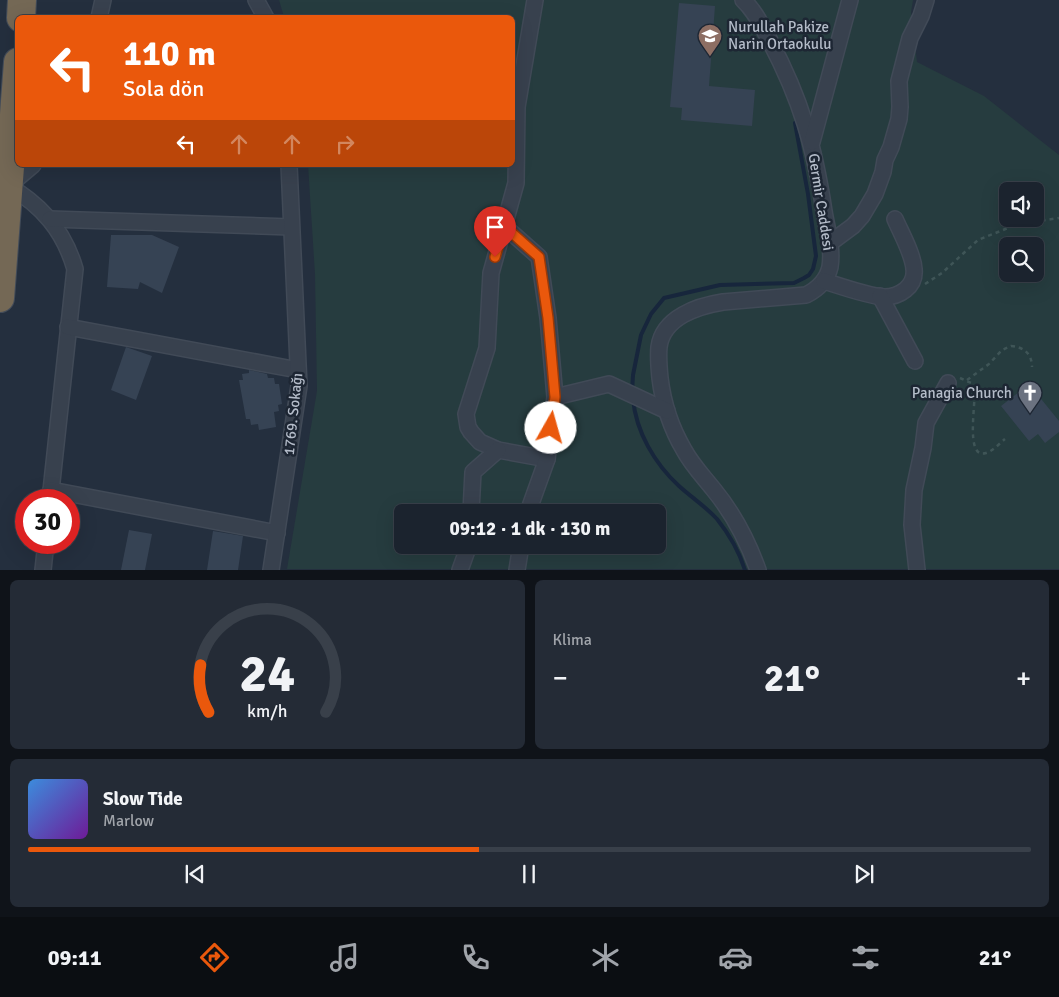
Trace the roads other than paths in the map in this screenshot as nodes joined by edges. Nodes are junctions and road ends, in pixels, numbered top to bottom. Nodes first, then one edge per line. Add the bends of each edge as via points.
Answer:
1 (22, 0) edge
2 (103, 0) edge
3 (256, 0) edge
4 (534, 0) edge
5 (743, 0) edge
6 (850, 0) edge
7 (926, 0) edge
8 (21, 15) edge
9 (100, 15) edge
10 (264, 15) edge
11 (15, 99) edge
12 (515, 139) edge
13 (812, 142) junction
14 (31, 167) edge
15 (289, 167) edge
16 (8, 186) junction
17 (50, 219) junction
18 (895, 219) dead end
19 (504, 226) junction
20 (291, 228) junction
21 (830, 243) junction
22 (824, 281) junction
23 (880, 296) junction
24 (0, 298) edge
25 (68, 327) junction
26 (915, 361) dead end
27 (298, 370) junction
28 (948, 383) dead end
29 (555, 397) junction
30 (667, 411) junction
31 (498, 450) junction
32 (547, 459) junction
33 (52, 489) edge
34 (80, 500) edge
35 (471, 504) edge
36 (531, 504) edge
37 (277, 533) junction
38 (45, 554) edge
39 (466, 554) edge
40 (520, 554) edge
41 (43, 570) edge
42 (271, 570) edge
43 (460, 570) edge
44 (517, 570) edge
45 (758, 570) edge
46 (918, 570) edge

1 - 8 highway
2 - 9 street
3 - 10 street
4 - 12 street
5 - 13 street, Germir Caddesi via 759,20 782,64
6 - 13 street
7 - 21 street via 905,55 899,81 899,120 876,194 853,226
11 - 16 highway
12 - 19 street via 516,183
13 - 21 street, Germir Caddesi
14 - 16 street
15 - 20 street, 1769. Sokağı
16 - 17 street via 34,203
16 - 24 highway
17 - 20 street
17 - 25 street via 67,246 75,269
18 - 23 street via 914,267 914,278 903,292
19 - 29 street via 539,257
19 - 31 street via 491,272 487,348 466,414 468,427 475,438
20 - 27 street, 1769. Sokağı
21 - 22 street, Germir Caddesi via 830,267
22 - 23 street
22 - 30 street via 806,295 710,304 680,316 666,330 659,346 661,386
23 - 26 street
25 - 27 street
25 - 33 street
27 - 37 street, 1769. Sokağı via 299,386
28 - 46 street via 926,423 914,490 912,525
29 - 30 street via 609,384
29 - 32 street
30 - 45 street via 685,452 730,515
31 - 32 street
31 - 35 street via 473,472
32 - 36 street
34 - 37 street
37 - 42 street, 1769. Sokağı
38 - 41 street
39 - 43 street
40 - 44 street

